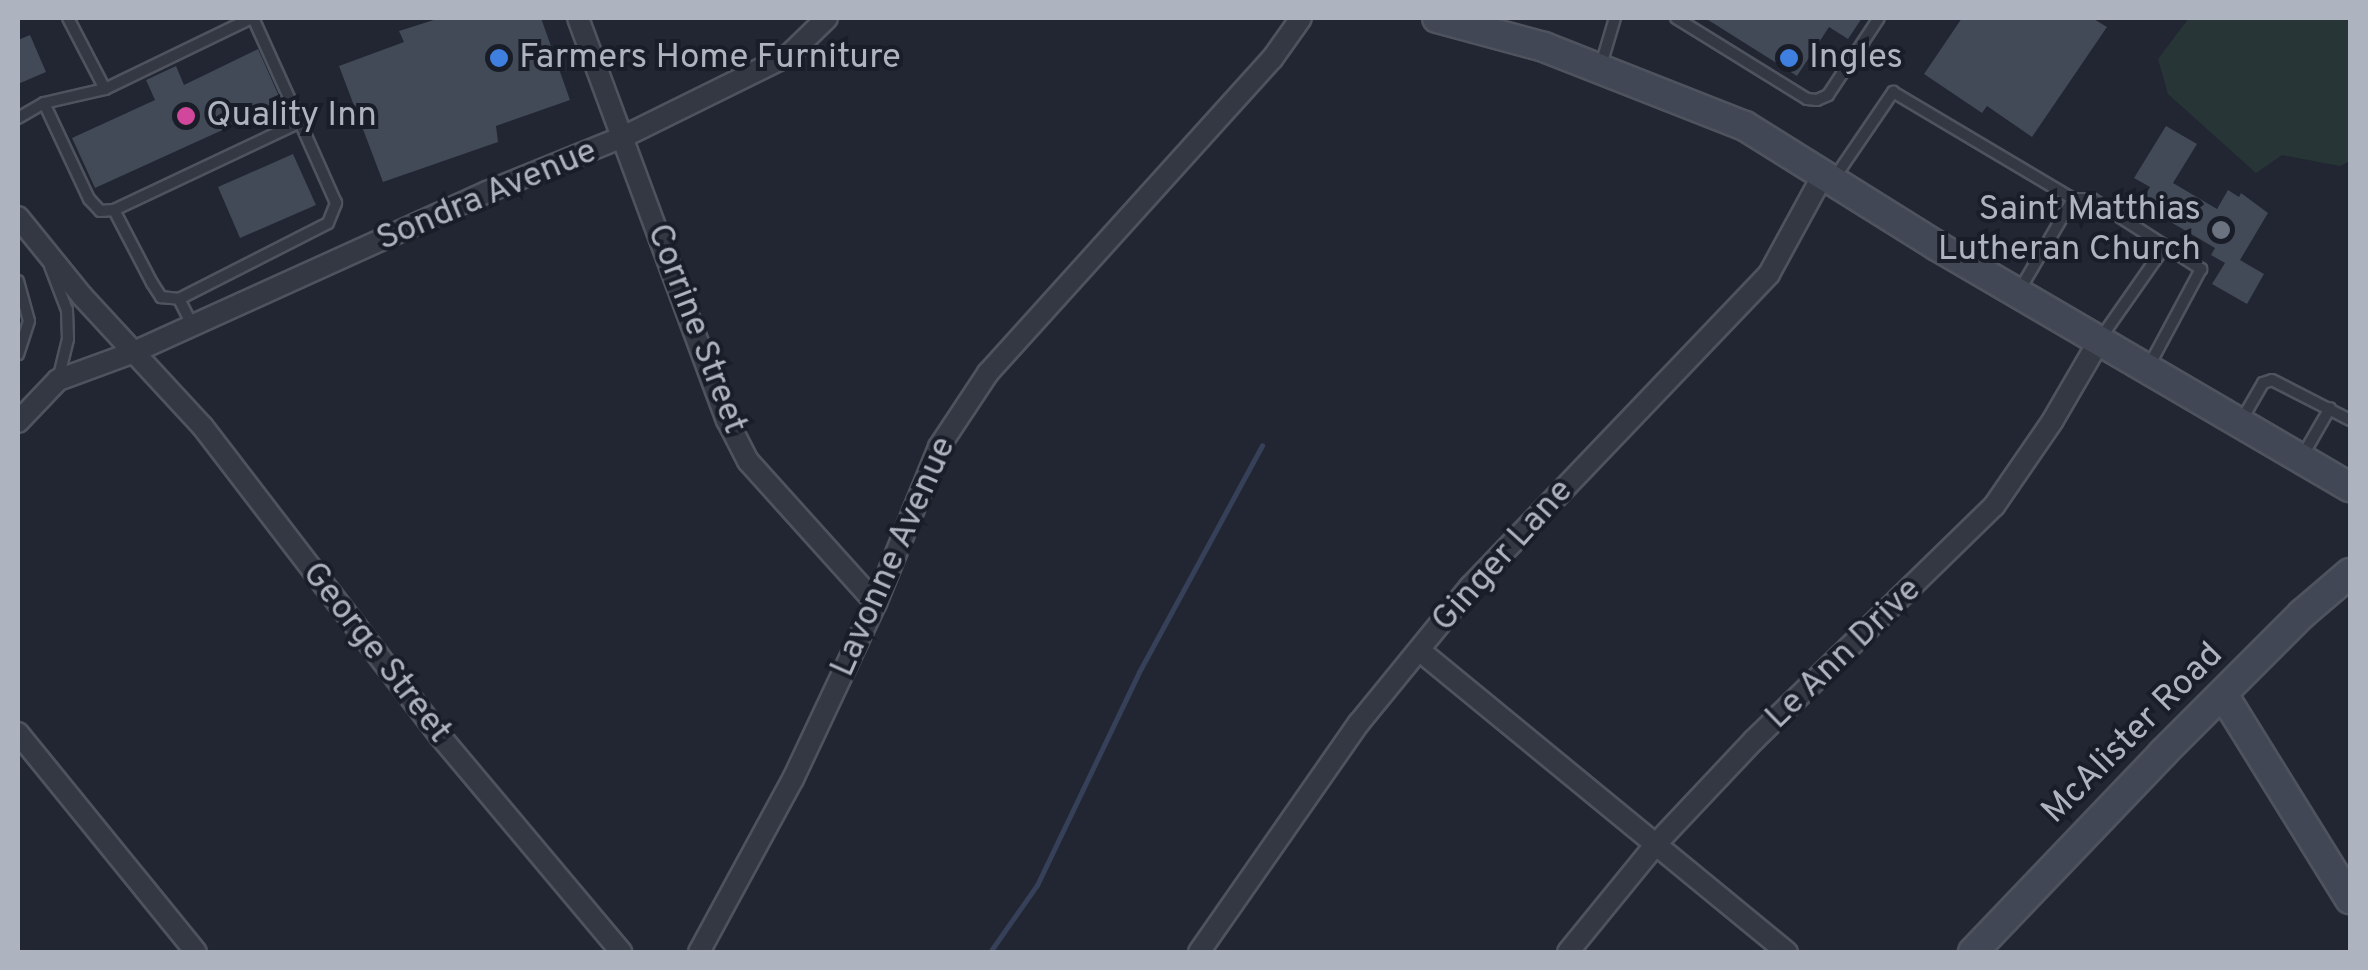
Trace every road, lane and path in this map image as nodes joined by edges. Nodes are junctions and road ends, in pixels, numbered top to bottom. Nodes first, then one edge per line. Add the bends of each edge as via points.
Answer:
1 (68, 18) edge
2 (253, 18) edge
3 (578, 18) edge
4 (827, 18) edge
5 (1301, 18) edge
6 (1437, 18) edge
7 (1615, 18) edge
8 (1676, 18) edge
9 (1879, 18) edge
10 (1600, 67) junction
11 (104, 89) junction
12 (44, 103) junction
13 (18, 118) edge
14 (300, 122) junction
15 (624, 136) junction
16 (1828, 178) junction
17 (2074, 199) junction
18 (114, 210) junction
19 (18, 217) edge
20 (2165, 246) junction
21 (45, 252) junction
22 (18, 282) edge
23 (2018, 293) junction
24 (178, 299) junction
25 (193, 327) junction
26 (2099, 341) junction
27 (134, 352) junction
28 (18, 354) edge
29 (2148, 369) junction
30 (58, 380) junction
31 (2330, 408) junction
32 (2350, 420) edge
33 (18, 422) edge
34 (2241, 422) junction
35 (2302, 458) junction
36 (2350, 487) edge
37 (2350, 573) edge
38 (876, 602) junction
39 (1419, 650) junction
40 (2224, 696) junction
41 (18, 733) edge
42 (1656, 844) junction
43 (2350, 899) edge
44 (196, 952) edge
45 (621, 952) edge
46 (699, 952) edge
47 (1198, 952) edge
48 (1568, 952) edge
49 (1787, 952) edge
50 (1973, 952) edge

1 - 11 lane
2 - 11 lane
2 - 14 lane
3 - 15 street, Corrine Street
4 - 15 street, Sondra Avenue via 788,56
5 - 38 street, Lavonne Avenue via 1272,59 988,373 939,447
6 - 10 street
7 - 10 lane
8 - 9 lane via 1817,100 1828,95
10 - 16 street via 1744,126
11 - 12 lane
12 - 13 lane
12 - 18 lane via 89,199 100,212
14 - 18 lane
14 - 24 lane via 336,203 328,223
15 - 25 street, Sondra Avenue
15 - 38 street, Corrine Street via 748,461
16 - 17 lane via 1893,92
16 - 23 street
16 - 39 street, Ginger Lane via 1769,274 1735,314 1538,514
17 - 20 lane via 2092,199
17 - 23 lane
18 - 24 lane via 161,296
19 - 21 street, George Street
20 - 26 lane
20 - 29 lane via 2201,269
21 - 27 street, George Street
21 - 30 lane via 66,310 68,340
22 - 28 lane via 29,321
23 - 26 street
24 - 25 lane
25 - 27 street, Sondra Avenue
26 - 29 street
26 - 42 street, Le Ann Drive via 1994,506
27 - 30 street, Sondra Avenue
27 - 45 street, George Street via 203,426 428,721
29 - 34 street
30 - 33 street
31 - 32 lane
31 - 34 lane via 2272,380
31 - 35 lane
34 - 35 street
35 - 36 street
37 - 40 street, McAlister Road
38 - 46 street, Lavonne Avenue via 785,795
39 - 42 street
39 - 47 street, Ginger Lane via 1358,724
40 - 43 street
40 - 50 street, McAlister Road
41 - 44 street
42 - 48 street, Le Ann Drive
42 - 49 street

